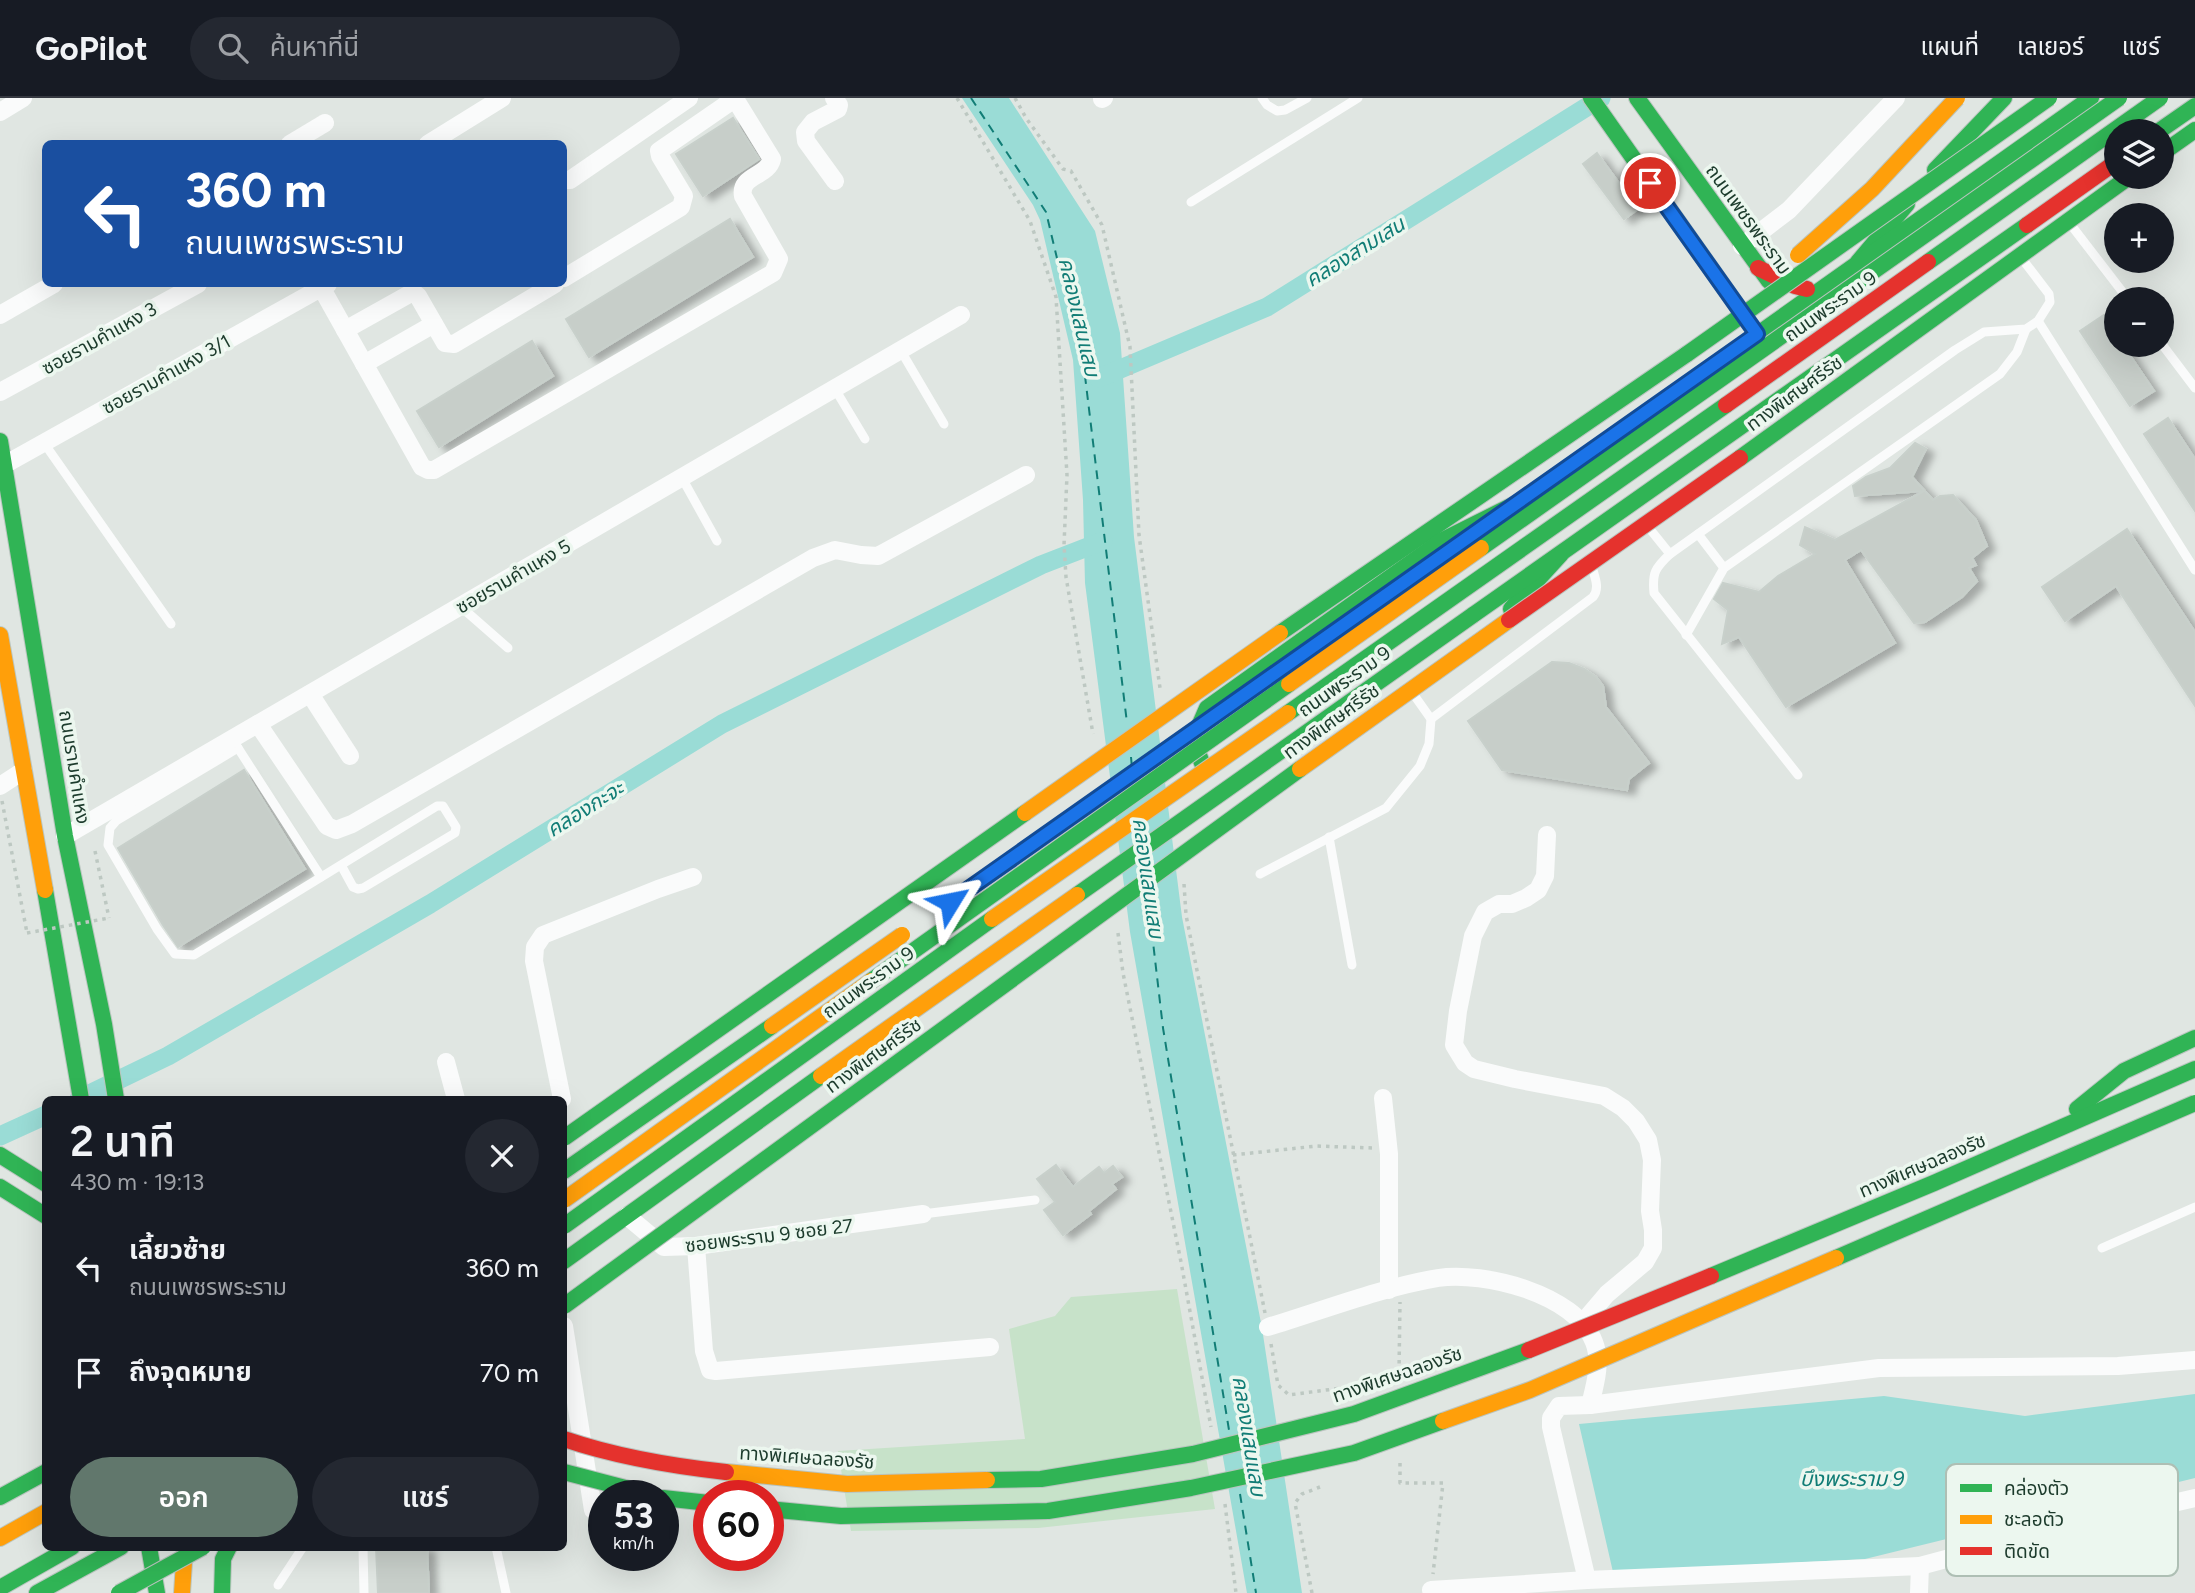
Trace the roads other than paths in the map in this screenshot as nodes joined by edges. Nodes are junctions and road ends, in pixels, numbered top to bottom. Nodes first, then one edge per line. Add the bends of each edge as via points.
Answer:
1 (23, 98) edge
2 (502, 98) edge
3 (689, 98) edge
4 (834, 98) edge
5 (1262, 98) edge
6 (1307, 98) edge
7 (1358, 98) edge
8 (1591, 98) edge
9 (1637, 98) edge
10 (1896, 98) edge
11 (1957, 98) edge
12 (2004, 98) edge
13 (2049, 98) edge
14 (2091, 98) edge
15 (2119, 98) edge
16 (2160, 98) edge
17 (2195, 106) edge
18 (0, 112) edge
19 (2174, 121) edge
20 (325, 123) dead end
21 (2195, 130) edge
22 (296, 140) edge
23 (434, 140) edge
24 (2174, 144) edge
25 (2104, 170) edge
26 (567, 180) edge
27 (835, 181) dead end
28 (2112, 189) edge
29 (1191, 202) dead end
30 (2055, 204) junction
31 (2008, 238) junction
32 (1742, 246) junction
33 (1858, 262) junction
34 (1758, 268) junction
35 (567, 276) edge
36 (49, 287) edge
37 (192, 287) edge
38 (320, 287) edge
39 (325, 287) edge
40 (550, 287) edge
41 (2119, 287) edge
42 (1816, 292) junction
43 (1790, 311) junction
44 (961, 315) dead end
45 (0, 316) edge
46 (2038, 321) junction
47 (434, 324) junction
48 (2026, 329) junction
49 (345, 330) junction
50 (1757, 334) junction
51 (901, 351) junction
52 (1687, 354) junction
53 (2172, 357) edge
54 (364, 364) junction
55 (1829, 364) junction
56 (1796, 387) junction
57 (2195, 387) edge
58 (835, 389) junction
59 (0, 392) edge
60 (944, 424) dead end
61 (864, 439) dead end
62 (0, 441) edge
63 (44, 443) junction
64 (4, 465) junction
65 (1026, 475) dead end
66 (682, 478) junction
67 (1527, 498) junction
68 (1631, 504) junction
69 (1698, 534) junction
70 (1585, 538) junction
71 (717, 541) dead end
72 (1561, 554) junction
73 (1670, 554) junction
74 (1724, 568) junction
75 (2195, 570) edge
76 (460, 606) junction
77 (170, 624) dead end
78 (0, 635) edge
79 (1686, 635) junction
80 (508, 648) dead end
81 (1409, 688) junction
82 (310, 694) junction
83 (1431, 719) junction
84 (258, 724) junction
85 (1178, 742) dead end
86 (235, 744) junction
87 (350, 756) dead end
88 (53, 762) junction
89 (23, 771) junction
90 (1798, 775) dead end
91 (0, 786) edge
92 (1547, 835) dead end
93 (65, 836) junction
94 (1329, 837) junction
95 (341, 864) junction
96 (1260, 874) dead end
97 (321, 877) junction
98 (692, 877) dead end
99 (919, 923) dead end
100 (1352, 965) dead end
101 (2195, 1038) edge
102 (446, 1062) dead end
103 (2195, 1069) edge
104 (81, 1096) edge
105 (116, 1096) edge
106 (455, 1096) edge
107 (561, 1096) edge
108 (1383, 1098) dead end
109 (2195, 1103) edge
110 (2047, 1135) junction
111 (567, 1136) edge
112 (567, 1144) edge
113 (0, 1155) edge
114 (569, 1167) edge
115 (42, 1181) edge
116 (0, 1187) edge
117 (567, 1198) edge
118 (1035, 1200) dead end
119 (2195, 1206) edge
120 (42, 1213) edge
121 (923, 1214) joint
122 (628, 1216) junction
123 (567, 1224) edge
124 (696, 1246) junction
125 (2102, 1248) dead end
126 (567, 1259) edge
127 (1389, 1290) junction
128 (567, 1304) edge
129 (1581, 1323) junction
130 (1268, 1327) road end
131 (567, 1345) edge
132 (990, 1347) dead end
133 (2195, 1360) edge
134 (1590, 1405) junction
135 (567, 1440) edge
136 (567, 1473) edge
137 (42, 1474) edge
138 (588, 1480) edge
139 (595, 1480) edge
140 (0, 1497) edge
141 (42, 1504) edge
142 (784, 1511) edge
143 (42, 1514) edge
144 (5, 1536) edge
145 (65, 1551) edge
146 (114, 1551) edge
147 (150, 1551) edge
148 (185, 1551) edge
149 (196, 1551) edge
150 (204, 1551) edge
151 (227, 1551) edge
152 (300, 1551) edge
153 (363, 1551) edge
154 (497, 1551) edge
155 (1946, 1559) edge
156 (1920, 1566) junction
157 (1587, 1580) junction
158 (278, 1585) dead end
159 (0, 1588) edge
160 (1431, 1590) dead end
161 (37, 1593) edge
162 (119, 1593) edge
163 (157, 1593) edge
164 (182, 1593) edge
165 (214, 1593) edge
166 (222, 1593) edge
167 (364, 1593) edge
168 (506, 1593) edge
169 (1919, 1593) edge

1 - 18 street
2 - 23 street
3 - 26 street
4 - 27 street via 838,108 805,132 806,141
5 - 6 lane via 1277,111
7 - 29 lane
8 - 50 main road
9 - 32 main road, ถนนเพชรพระราม
10 - 32 street via 1788,210
11 - 52 main road, bridge via 1872,189
12 - 33 main road via 1938,166
13 - 52 main road, bridge
14 - 33 main road, ถนนพระราม 9
15 - 117 main road, ถนนพระราม 9, bridge
16 - 123 main road, ถนนพระราม 9, bridge via 1024,896
17 - 19 main road
20 - 22 street
21 - 24 main road
25 - 30 main road, ถนนพระราม 9
28 - 128 main road, ทางพิเศษศรีรัช, bridge via 1804,413 1420,682
30 - 31 main road, ถนนพระราม 9
30 - 41 lane
31 - 46 lane via 2049,295 2050,302
31 - 55 main road, ถนนพระราม 9
32 - 34 main road, ถนนเพชรพระราม
33 - 42 main road, ถนนพระราม 9
34 - 42 main road
34 - 43 main road, ถนนเพชรพระราม
35 - 54 street via 681,207 684,195 659,151 730,102 737,102 772,159 769,167 741,190 779,259 773,273 434,470 422,467
36 - 45 street
37 - 59 street, ซอยรามคำแหง 3
38 - 63 street, ซอยรามคำแหง 3/1
39 - 49 street
40 - 47 street via 454,344 445,343
42 - 43 main road, ถนนพระราม 9
43 - 50 main road, ถนนพระราม 9
43 - 55 main road, ถนนเพชรพระราม
44 - 51 street, ซอยรามคำแหง 5
46 - 48 lane
46 - 75 lane
47 - 49 street via 413,292
47 - 54 street
48 - 69 lane via 1984,332
48 - 74 lane via 2017,352 2000,374
49 - 54 street
50 - 56 main road
50 - 67 main road, ถนนพระราม 9
51 - 58 street, ซอยรามคำแหง 5
51 - 60 lane
52 - 111 main road, bridge via 1269,641
53 - 57 lane
55 - 56 main road, ถนนพระราม 9
56 - 68 main road, ถนนพระราม 9
58 - 61 lane
58 - 66 street, ซอยรามคำแหง 5
62 - 64 main road, ถนนรามคำแหง
63 - 64 street, ซอยรามคำแหง 3/1
63 - 77 lane
64 - 88 main road, ถนนรามคำแหง
65 - 84 street via 878,556 835,550 813,558 336,830 327,826
66 - 71 lane
66 - 76 street, ซอยรามคำแหง 5
67 - 81 main road via 1441,541 1207,708 1193,740 1199,762 1218,784 1240,795 1260,790
67 - 85 main road, ถนนพระราม 9
68 - 70 main road, ถนนพระราม 9
68 - 73 lane
69 - 73 lane
69 - 74 lane
70 - 72 main road, ถนนพระราม 9
70 - 83 lane via 1597,586 1593,597
72 - 81 main road via 1504,617
72 - 122 main road, ถนนพระราม 9, bridge
73 - 79 lane via 1657,566 1654,593
74 - 79 lane
76 - 80 lane
76 - 82 street, ซอยรามคำแหง 5
78 - 89 main road
79 - 90 lane
81 - 83 lane
82 - 84 street, ซอยรามคำแหง 5
82 - 87 street
83 - 94 lane via 1429,744 1420,766 1386,807
84 - 86 street, ซอยรามคำแหง 5
86 - 93 street, ซอยรามคำแหง 5
86 - 97 lane
86 - 97 lane via 110,828 108,845 157,929 175,954 194,955
88 - 89 main road
88 - 93 main road, ถนนรามคำแหง
89 - 91 street
89 - 104 main road
92 - 129 street via 1545,876 1538,890 1485,912 1473,936 1454,1045 1474,1069 1604,1097 1623,1108 1648,1140 1653,1248 1645,1262
93 - 105 main road, ถนนรามคำแหง
94 - 96 lane
94 - 100 lane
95 - 95 lane via 437,806 447,809 456,827 455,833 363,888 352,887
95 - 97 lane
98 - 107 street via 543,935 535,947
99 - 114 main road, ถนนพระราม 9, bridge
101 - 110 main road via 2124,1070
102 - 106 street
103 - 110 main road, ทางพิเศษฉลองรัช
108 - 127 street
109 - 142 main road, bridge via 1530,1390 1354,1453 1191,1488 1048,1511 841,1516
110 - 135 main road, ทางพิเศษฉลองรัช, bridge via 1518,1354 1354,1414 1193,1454 1041,1479 847,1484 676,1468
112 - 114 street
113 - 115 main road
116 - 120 main road
118 - 121 lane
119 - 125 lane
121 - 124 street, ซอยพระราม 9 ซอย 27
122 - 124 street, ซอยพระราม 9 ซอย 27 via 664,1247
122 - 126 main road, ถนนพระราม 9
124 - 132 street via 704,1351 710,1370
127 - 129 street via 1440,1278 1494,1281 1548,1298
127 - 130 street
129 - 134 street via 1593,1339 1597,1355
131 - 138 street
133 - 134 street via 2118,1366 1879,1368
134 - 157 street via 1559,1406 1550,1421
136 - 139 main road, bridge
137 - 140 main road
141 - 144 main road
143 - 144 main road
145 - 159 main road
146 - 161 main road
147 - 163 main road
148 - 164 main road
149 - 162 main road, bridge
150 - 165 main road
151 - 166 main road
152 - 158 lane
153 - 167 lane
154 - 168 lane
155 - 156 street
156 - 157 street
156 - 169 street
157 - 160 street

